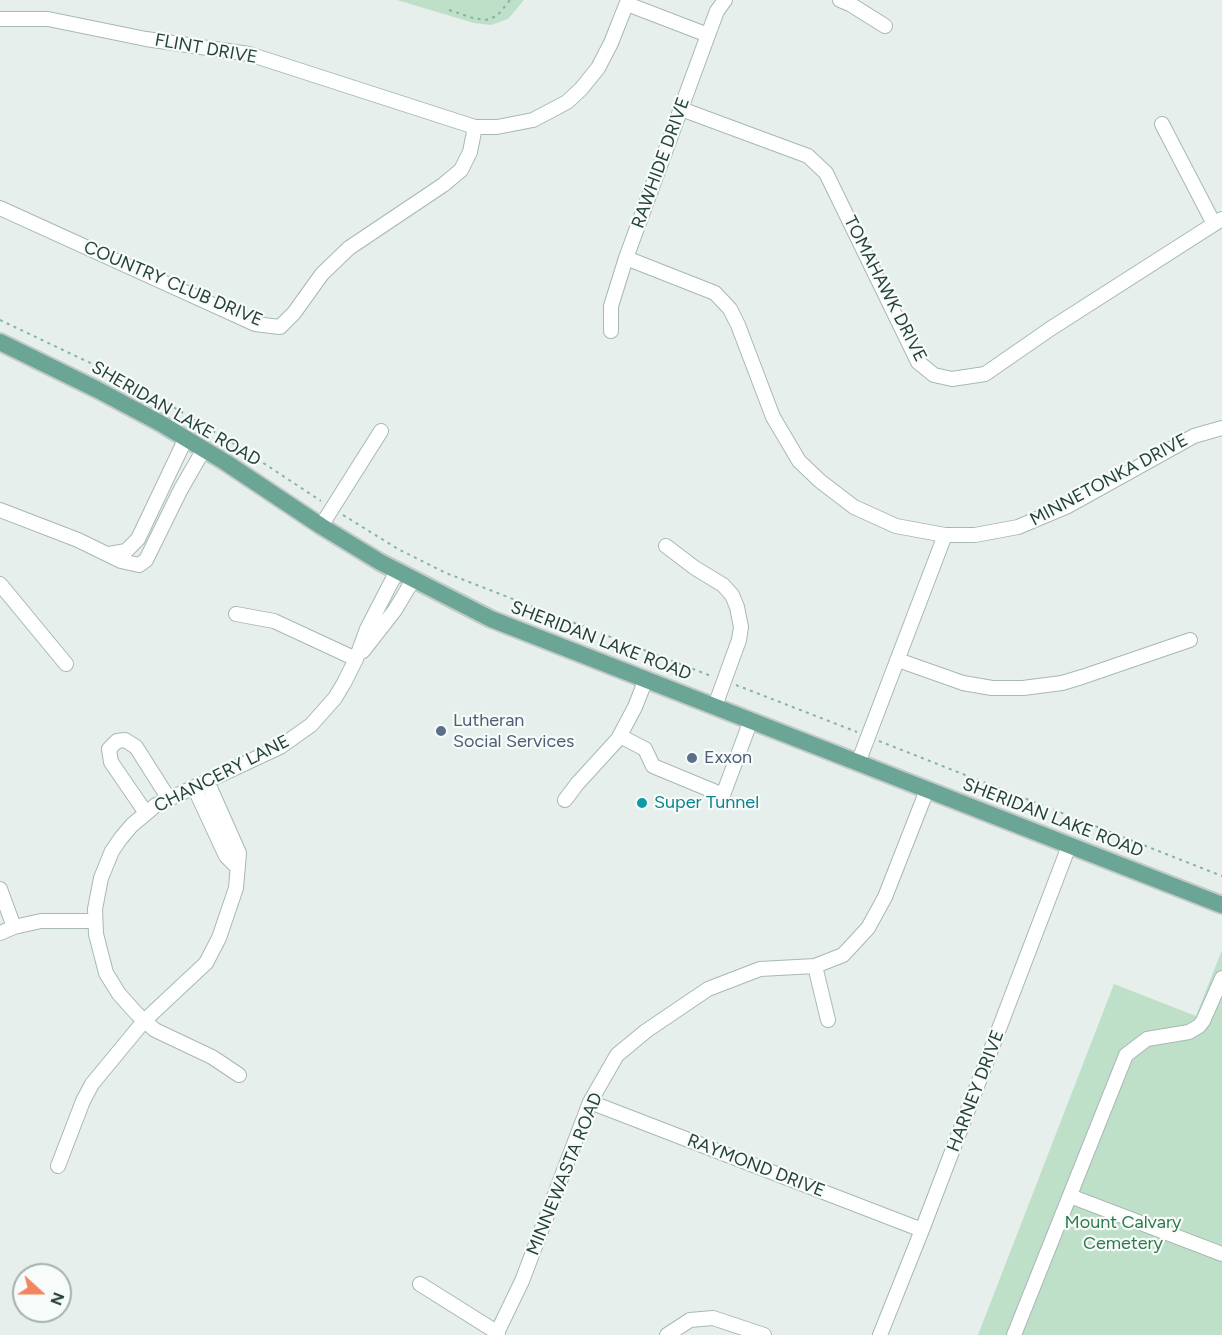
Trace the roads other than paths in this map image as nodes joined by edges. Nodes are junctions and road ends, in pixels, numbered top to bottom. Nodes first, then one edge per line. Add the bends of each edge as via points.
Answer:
1 (725, 0) edge
2 (840, 0) edge
3 (628, 2) edge
4 (0, 19) edge
5 (885, 26) dead end
6 (708, 35) junction
7 (681, 109) junction
8 (1162, 124) dead end
9 (475, 127) junction
10 (0, 208) edge
11 (1218, 221) edge
12 (626, 258) junction
13 (611, 331) dead end
14 (0, 342) edge
15 (1222, 428) edge
16 (381, 431) dead end
17 (186, 438) junction
18 (204, 449) junction
19 (0, 510) edge
20 (321, 526) junction
21 (945, 535) junction
22 (666, 546) dead end
23 (109, 554) junction
24 (397, 571) junction
25 (413, 580) junction
26 (0, 584) edge
27 (237, 614) dead end
28 (1190, 640) dead end
29 (356, 660) junction
30 (898, 660) junction
31 (66, 664) dead end
32 (646, 679) junction
33 (715, 706) junction
34 (751, 720) junction
35 (620, 736) junction
36 (858, 762) junction
37 (200, 784) junction
38 (927, 790) junction
39 (169, 799) junction
40 (565, 800) dead end
41 (146, 813) junction
42 (1069, 846) junction
43 (0, 889) edge
44 (1222, 905) edge
45 (95, 921) junction
46 (14, 927) junction
47 (0, 933) edge
48 (815, 966) junction
49 (1222, 978) edge
50 (828, 1020) dead end
51 (144, 1021) junction
52 (239, 1075) dead end
53 (590, 1102) junction
54 (58, 1166) dead end
55 (1070, 1196) junction
56 (922, 1230) junction
57 (1222, 1254) edge
58 (420, 1284) dead end
59 (497, 1334) edge
60 (667, 1335) edge
61 (764, 1335) edge
62 (880, 1335) edge
63 (1014, 1335) edge

1 - 6 street, RAWHIDE DRIVE
2 - 5 street
3 - 6 street
3 - 9 street via 598,68 567,102 533,120
4 - 9 street, FLINT DRIVE via 48,19 249,54
6 - 7 street, RAWHIDE DRIVE
7 - 11 street, TOMAHAWK DRIVE via 808,156 826,172 918,362 934,375 952,379 984,374
7 - 12 street, RAWHIDE DRIVE
8 - 11 street
9 - 10 street, COUNTRY CLUB DRIVE via 461,170 349,248 322,274 280,327 255,324
12 - 13 street, RAWHIDE DRIVE via 611,306
12 - 21 street, MINNETONKA DRIVE via 715,293 730,309 773,417 799,461 820,482 855,507 896,526
14 - 17 main road, SHERIDAN LAKE ROAD
15 - 21 street, MINNETONKA DRIVE via 1194,436 1068,506 1018,527 975,535
16 - 20 street
17 - 18 main road, SHERIDAN LAKE ROAD
17 - 23 street via 138,539 126,551
18 - 20 main road, SHERIDAN LAKE ROAD
18 - 23 street via 146,560 134,565
19 - 23 street
20 - 24 main road, SHERIDAN LAKE ROAD
21 - 30 street
22 - 33 street via 723,585 734,599 741,627 735,655
24 - 25 main road, SHERIDAN LAKE ROAD
24 - 29 street, CHANCERY LANE
25 - 29 street, CHANCERY LANE
25 - 32 main road, SHERIDAN LAKE ROAD via 491,619
26 - 31 street
27 - 29 street via 274,621
28 - 30 street via 1062,683 1023,688 969,685
29 - 37 street, CHANCERY LANE via 335,698 311,725 280,747
30 - 36 street
32 - 33 main road, SHERIDAN LAKE ROAD
32 - 35 street
33 - 34 main road, SHERIDAN LAKE ROAD
34 - 35 street via 723,795 653,766 645,749
34 - 36 main road, SHERIDAN LAKE ROAD
35 - 40 street
36 - 38 main road, SHERIDAN LAKE ROAD
37 - 39 street, CHANCERY LANE
37 - 51 street via 226,856 238,868 236,888 212,952 196,974
38 - 42 main road, SHERIDAN LAKE ROAD
38 - 48 street, MINNEWASTA ROAD via 885,897 868,928 843,955
39 - 41 street, CHANCERY LANE
39 - 41 street via 136,747 125,740 117,741 110,749 111,762
41 - 45 street, CHANCERY LANE via 112,851 101,878
42 - 44 main road, SHERIDAN LAKE ROAD
42 - 56 street, HARNEY DRIVE
43 - 46 street
45 - 46 street via 41,921
45 - 51 street, CHANCERY LANE via 106,973
46 - 47 street
48 - 50 street
48 - 53 street, MINNEWASTA ROAD via 760,969 708,989 617,1055
49 - 55 street via 1199,1026 1188,1032 1147,1039 1126,1055
51 - 52 street, CHANCERY LANE
51 - 54 street via 92,1084
53 - 56 street, RAYMOND DRIVE
53 - 59 street, MINNEWASTA ROAD via 522,1281
55 - 57 street
55 - 63 street
56 - 62 street, HARNEY DRIVE
58 - 59 street
60 - 61 street via 690,1320 713,1318

